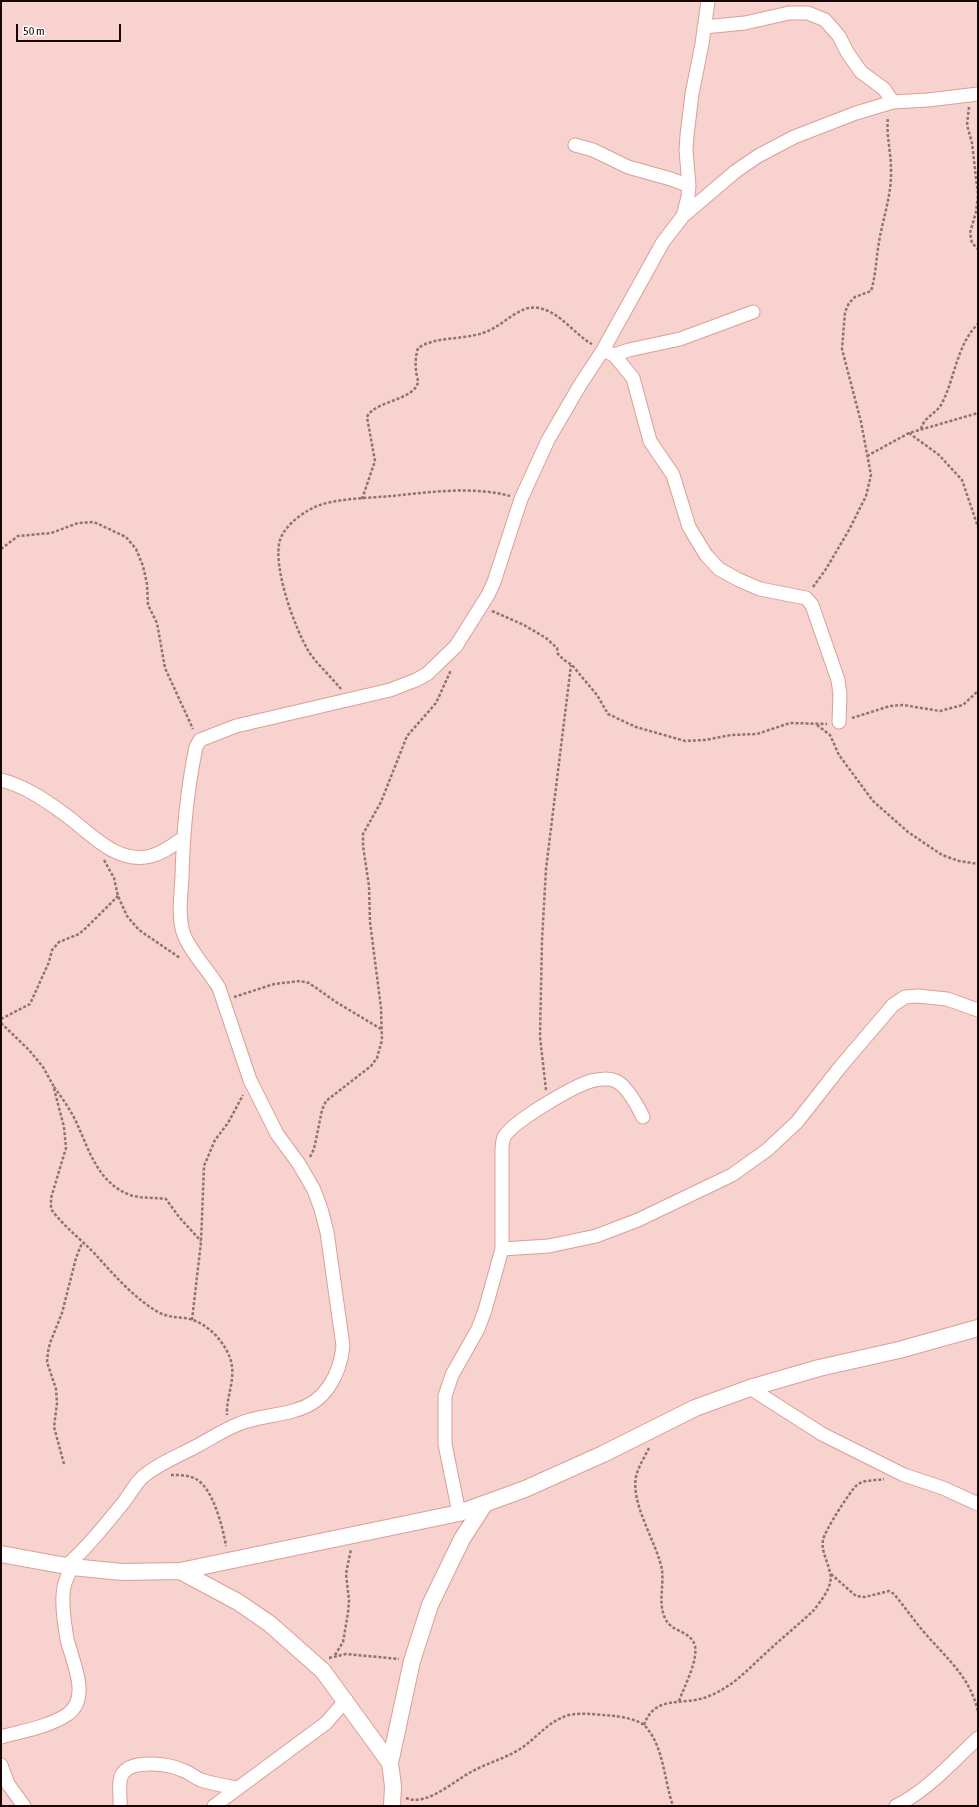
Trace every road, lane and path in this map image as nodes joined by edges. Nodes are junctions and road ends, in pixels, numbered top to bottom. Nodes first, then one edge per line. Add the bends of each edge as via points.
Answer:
1 (708, 1) edge
2 (704, 28) junction
3 (974, 94) edge
4 (894, 102) junction
5 (575, 145) dead end
6 (689, 186) junction
7 (683, 216) junction
8 (978, 249) edge
9 (752, 312) dead end
10 (978, 324) edge
11 (609, 352) junction
12 (978, 413) edge
13 (921, 429) junction
14 (909, 432) junction
15 (867, 456) junction
16 (362, 499) junction
17 (521, 499) junction
18 (978, 527) edge
19 (1, 549) edge
20 (806, 598) junction
21 (481, 606) junction
22 (456, 646) junction
23 (572, 665) junction
24 (978, 691) edge
25 (350, 700) junction
26 (838, 722) junction
27 (817, 725) junction
28 (200, 740) junction
29 (1, 780) edge
30 (183, 838) junction
31 (100, 843) junction
32 (978, 864) edge
33 (118, 896) junction
34 (200, 959) junction
35 (224, 1000) junction
36 (978, 1010) edge
37 (1, 1019) edge
38 (1, 1023) edge
39 (382, 1029) junction
40 (250, 1080) junction
41 (53, 1086) junction
42 (548, 1104) junction
43 (643, 1118) dead end
44 (303, 1172) junction
45 (201, 1242) junction
46 (82, 1243) junction
47 (502, 1249) junction
48 (192, 1320) junction
49 (978, 1328) edge
50 (750, 1388) junction
51 (658, 1427) junction
52 (227, 1429) junction
53 (64, 1464) dead end
54 (169, 1475) dead end
55 (904, 1475) junction
56 (978, 1504) edge
57 (484, 1505) junction
58 (459, 1513) junction
59 (350, 1535) junction
60 (1, 1554) edge
61 (229, 1561) junction
62 (69, 1567) junction
63 (180, 1571) junction
64 (831, 1573) junction
65 (335, 1655) junction
66 (412, 1661) junction
67 (313, 1663) junction
68 (346, 1700) junction
69 (679, 1702) junction
70 (978, 1712) edge
71 (644, 1725) junction
72 (1, 1736) edge
73 (978, 1738) edge
74 (390, 1763) junction
75 (1, 1765) edge
76 (237, 1788) junction
77 (392, 1798) edge
78 (24, 1806) edge
79 (120, 1806) edge
80 (214, 1806) edge
81 (673, 1806) edge
82 (896, 1806) edge

1 - 2 street
2 - 4 street via 745,23 789,13 808,13 825,20 839,36 846,52 861,72 884,89
2 - 6 street via 687,135
3 - 4 street
3 - 8 path via 967,125 972,143 978,195 970,233 972,243
4 - 7 street via 856,113 776,145 736,171
4 - 15 path via 888,117 887,129 892,170 875,278 871,291 855,297 849,303 843,328 842,349
5 - 6 street via 593,150 628,167
6 - 7 street
7 - 11 street via 663,242
9 - 11 street via 680,339
10 - 13 path via 966,339 941,406 926,418
11 - 16 path via 587,340 550,312 531,306 489,331 474,336 427,342 418,348 418,383 415,387 369,413 368,426 375,461
11 - 17 street via 580,385 548,440
11 - 20 street via 633,378 650,441 673,474 689,527 706,555 719,569 739,580 760,588
12 - 13 path
13 - 14 path
14 - 15 path
14 - 18 path via 939,455 962,480
15 - 20 path via 871,475 866,496 826,569
16 - 17 path via 438,491 502,494
16 - 25 path via 323,504 306,512 290,524 280,539 279,562 296,625 310,652
17 - 21 street via 494,582
19 - 28 path via 18,536 51,533 83,523 94,522 126,537 136,549 143,566 148,605 157,623 165,668
20 - 26 street via 815,614 838,680
21 - 22 street
21 - 23 path via 546,638 557,648 558,654
22 - 25 street via 427,674 416,680 390,690
22 - 39 path via 449,678 436,702 407,736 380,802 363,834
23 - 27 path via 597,695 608,714 667,737 685,741 705,740 757,734 781,724
23 - 42 path via 546,869 542,940 540,1037
24 - 26 path via 963,705 940,711 903,705 890,706
25 - 28 street via 264,718
26 - 27 path
27 - 32 path via 830,735 839,755 874,801 908,832 942,855
28 - 30 street via 193,760
29 - 31 street via 23,788 62,812
30 - 31 street via 166,850 151,856 137,857 119,853
30 - 34 street via 181,919 188,945
31 - 33 path via 106,865 114,878
33 - 34 path via 127,916 139,930 182,959
33 - 37 path via 87,928 59,942 52,950 30,1004
34 - 35 street
35 - 39 path via 263,987 300,981 309,983
35 - 40 street
36 - 47 street via 948,1000 905,997 893,1005 820,1090 797,1122 767,1150 732,1176 638,1220 596,1236 549,1246
38 - 41 path via 29,1050 43,1067
39 - 44 path via 382,1040 372,1066 326,1101 314,1149
40 - 44 street via 277,1134
40 - 45 path via 228,1124 214,1140 204,1166
41 - 45 path via 78,1125 95,1166 105,1177 129,1194 140,1198 166,1199 178,1217
41 - 46 path via 64,1127 66,1148 50,1204 57,1217
42 - 43 street via 590,1081 616,1081 636,1103
42 - 47 street via 527,1117 504,1137 500,1213
44 - 52 street via 314,1190 327,1232 343,1346 341,1363 336,1377 310,1405 255,1418
45 - 48 path
46 - 48 path via 125,1287 158,1312 170,1317
46 - 53 path via 47,1362 56,1389 54,1427
47 - 58 street via 478,1329 452,1375 445,1396 445,1444
48 - 52 path via 202,1323 210,1330 224,1345 231,1360 232,1383 228,1398
49 - 50 street
50 - 51 street via 695,1408
50 - 55 street via 822,1434
51 - 57 street via 532,1486
51 - 69 path via 654,1441 637,1474 636,1488 646,1527 662,1569 664,1617 669,1625 689,1635 695,1646 694,1662
52 - 62 street via 143,1476
54 - 61 path via 196,1479 208,1492 223,1529
55 - 56 street via 944,1488
55 - 64 path via 866,1481 857,1485 849,1495 823,1538 824,1556
57 - 58 street
57 - 66 street via 462,1539 430,1605
58 - 59 street
59 - 61 street
59 - 65 path via 351,1557 346,1574 348,1613 343,1642
60 - 62 street
61 - 63 street
62 - 63 street via 122,1572
62 - 72 street via 63,1596 67,1638 77,1673 79,1690 76,1703 69,1713 54,1722
63 - 67 street via 270,1624
64 - 69 path via 826,1591 812,1611 741,1678 707,1698
64 - 70 path via 856,1596 865,1597 889,1591 894,1594 922,1631 962,1674 974,1696
65 - 66 path via 387,1657
65 - 67 path
66 - 74 street
67 - 68 street via 323,1671
68 - 74 street
68 - 76 street via 326,1724
69 - 71 path via 655,1708 648,1715
71 - 77 path via 623,1717 589,1714 569,1716 549,1724 521,1748 503,1759 469,1773 432,1795 419,1801
71 - 81 path via 659,1750
73 - 82 street via 933,1781 911,1799
74 - 77 street via 393,1773
75 - 78 street via 8,1784
76 - 79 street via 200,1779 173,1767 145,1764 123,1772 120,1779
76 - 80 street

